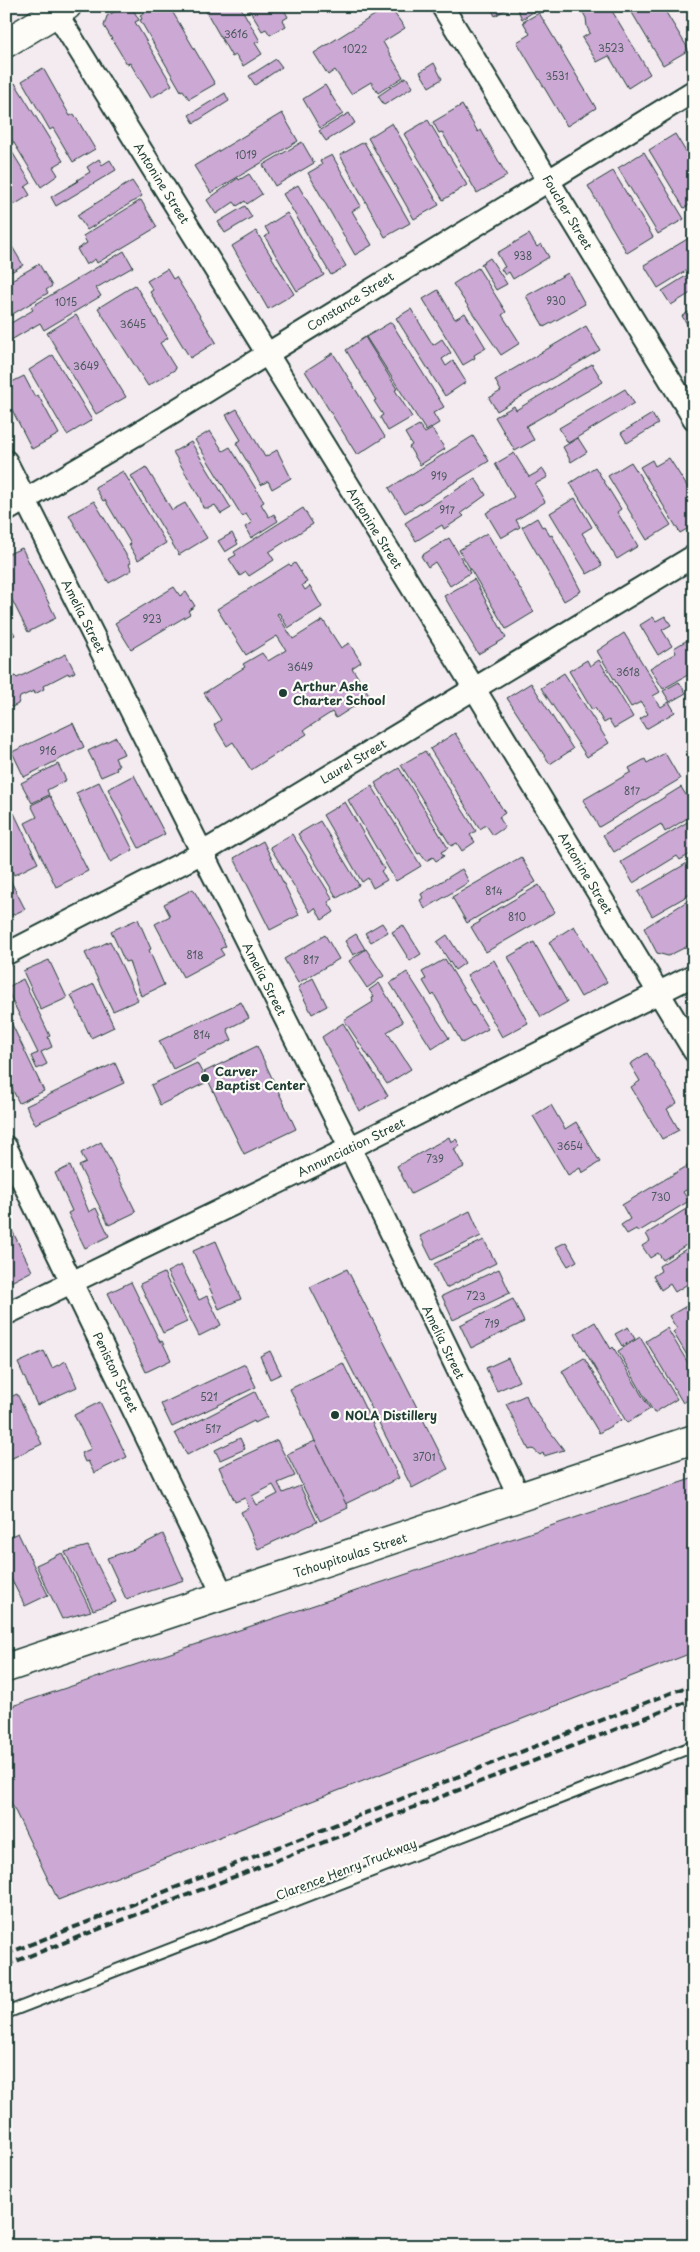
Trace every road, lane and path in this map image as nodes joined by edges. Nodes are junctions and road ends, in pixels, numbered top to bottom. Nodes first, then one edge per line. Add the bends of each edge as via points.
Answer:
1 (442, 6) edge
2 (58, 8) edge
3 (6, 43) edge
4 (694, 91) edge
5 (548, 180) junction
6 (266, 353) junction
7 (694, 419) edge
8 (6, 461) edge
9 (26, 501) junction
10 (6, 511) edge
11 (694, 556) edge
12 (474, 688) junction
13 (202, 853) junction
14 (6, 954) edge
15 (694, 974) edge
16 (659, 993) junction
17 (694, 1051) edge
18 (6, 1147) edge
19 (350, 1148) junction
20 (72, 1282) junction
21 (6, 1314) edge
22 (694, 1439) edge
23 (520, 1498) junction
24 (224, 1597) junction
25 (6, 1668) edge
26 (694, 1746) edge
27 (6, 2013) edge

1 - 5 street, Foucher Street
2 - 3 street
2 - 6 street, Antonine Street
4 - 5 street, Constance Street
5 - 6 street, Constance Street
5 - 7 street, Foucher Street
6 - 9 street, Constance Street
6 - 12 street, Antonine Street
8 - 9 street, Amelia Street
9 - 10 street, Constance Street
9 - 13 street, Amelia Street
11 - 12 street, Laurel Street
12 - 13 street, Laurel Street
12 - 16 street, Antonine Street
13 - 14 street, Laurel Street
13 - 19 street, Amelia Street
15 - 16 street, Annunciation Street
16 - 17 street, Antonine Street
16 - 19 street, Annunciation Street
18 - 20 street, Peniston Street
19 - 20 street, Annunciation Street
19 - 23 street, Amelia Street
20 - 21 street, Annunciation Street
20 - 24 street, Peniston Street
22 - 23 street, Tchoupitoulas Street
23 - 24 street, Tchoupitoulas Street
24 - 25 street, Tchoupitoulas Street
26 - 27 lane, Clarence Henry Truckway

